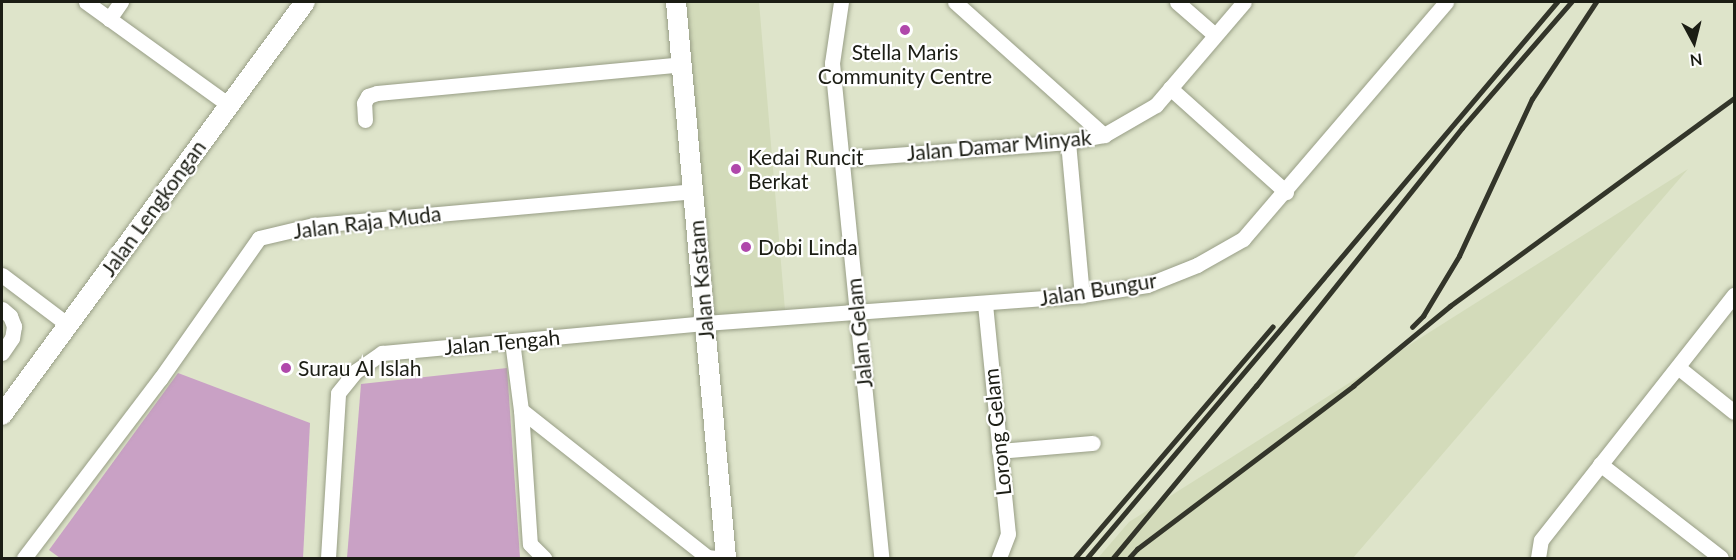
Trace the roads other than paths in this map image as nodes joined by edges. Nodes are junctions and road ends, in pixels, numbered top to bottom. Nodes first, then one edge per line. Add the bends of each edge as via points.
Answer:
1 (86, 2) edge
2 (121, 2) edge
3 (305, 2) edge
4 (676, 2) edge
5 (841, 2) edge
6 (955, 2) edge
7 (1177, 2) edge
8 (1244, 2) edge
9 (1436, 5) edge
10 (109, 19) junction
11 (1215, 35) junction
12 (682, 64) junction
13 (1170, 88) junction
14 (229, 105) junction
15 (365, 120) dead end
16 (1104, 135) junction
17 (1068, 142) junction
18 (841, 159) junction
19 (693, 191) junction
20 (1286, 192) junction
21 (2, 275) edge
22 (1082, 295) junction
23 (1734, 296) edge
24 (985, 304) junction
25 (2, 309) edge
26 (857, 313) junction
27 (705, 323) junction
28 (68, 325) junction
29 (512, 341) junction
30 (2, 353) edge
31 (1679, 368) junction
32 (520, 411) junction
33 (1734, 412) edge
34 (2, 416) edge
35 (1093, 443) dead end
36 (999, 451) junction
37 (1600, 464) junction
38 (24, 558) edge
39 (328, 558) edge
40 (544, 558) edge
41 (716, 558) edge
42 (726, 558) edge
43 (881, 558) edge
44 (999, 558) edge
45 (1538, 558) edge
46 (1721, 558) edge

1 - 10 street
2 - 10 street
3 - 14 street, Jalan Lengkongan
4 - 12 street, Jalan Kastam
5 - 18 street, Jalan Gelam via 832,63
6 - 16 street
7 - 11 street
8 - 11 street, Jalan Damar Minyak
9 - 20 street, Jalan Bungur
10 - 14 street
11 - 13 street, Jalan Damar Minyak
12 - 15 street via 377,93 368,96 364,103
12 - 19 street, Jalan Kastam
13 - 16 street, Jalan Damar Minyak via 1156,105
13 - 20 street
14 - 28 street, Jalan Lengkongan
16 - 17 street, Jalan Damar Minyak
17 - 18 street, Jalan Damar Minyak
17 - 22 street
18 - 26 street, Jalan Gelam
19 - 27 street, Jalan Kastam
19 - 38 street, Jalan Raja Muda via 314,225 259,238 160,379
20 - 22 street, Jalan Bungur via 1243,239 1197,265 1147,285
21 - 28 street
22 - 24 street, Jalan Bungur
23 - 31 street
24 - 26 street, Jalan Bungur
24 - 36 street, Lorong Gelam
25 - 30 street via 14,326 12,338
26 - 27 street, Jalan Bungur
26 - 43 street, Jalan Gelam
27 - 29 street, Jalan Tengah
27 - 42 street, Jalan Kastam
28 - 34 street, Jalan Lengkongan
29 - 32 street
29 - 39 street, Jalan Tengah via 382,353 356,371 338,393
31 - 33 street
31 - 37 street
32 - 40 street via 530,544
32 - 41 street via 706,556
35 - 36 street
36 - 44 street, Lorong Gelam via 1008,534
37 - 45 street via 1541,540
37 - 46 street

